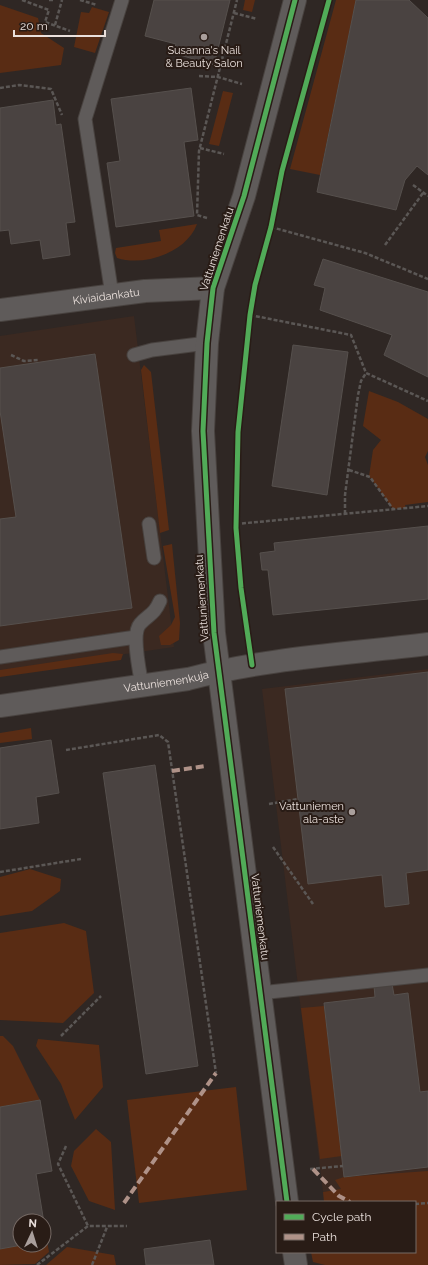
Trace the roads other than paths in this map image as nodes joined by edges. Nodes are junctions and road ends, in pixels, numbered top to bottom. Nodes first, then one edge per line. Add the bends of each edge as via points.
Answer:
1 (122, 0) edge
2 (295, 0) edge
3 (213, 288) junction
4 (112, 295) junction
5 (0, 310) edge
6 (207, 343) junction
7 (134, 355) dead end
8 (149, 524) dead end
9 (154, 558) dead end
10 (160, 601) dead end
11 (136, 637) junction
12 (428, 644) edge
13 (0, 657) edge
14 (218, 671) junction
15 (142, 686) junction
16 (0, 706) edge
17 (428, 975) edge
18 (260, 993) junction
19 (287, 1201) edge
20 (294, 1253) edge
21 (296, 1265) edge

1 - 4 lane via 85,119
2 - 3 street, Vattuniemenkatu via 243,202
3 - 4 street, Kiviaidankatu
3 - 6 street, Vattuniemenkatu
4 - 5 street, Kiviaidankatu
6 - 7 lane via 152,350
6 - 14 street, Vattuniemenkatu via 203,431 210,590
8 - 9 lane
10 - 11 lane via 155,612 139,626
11 - 13 lane
11 - 15 lane
12 - 14 street, Vattuniemenkuja
14 - 15 street, Vattuniemenkuja via 188,679
14 - 18 street, Vattuniemenkatu
15 - 16 street, Vattuniemenkuja
17 - 18 lane
18 - 19 street, Vattuniemenkatu
20 - 21 street

